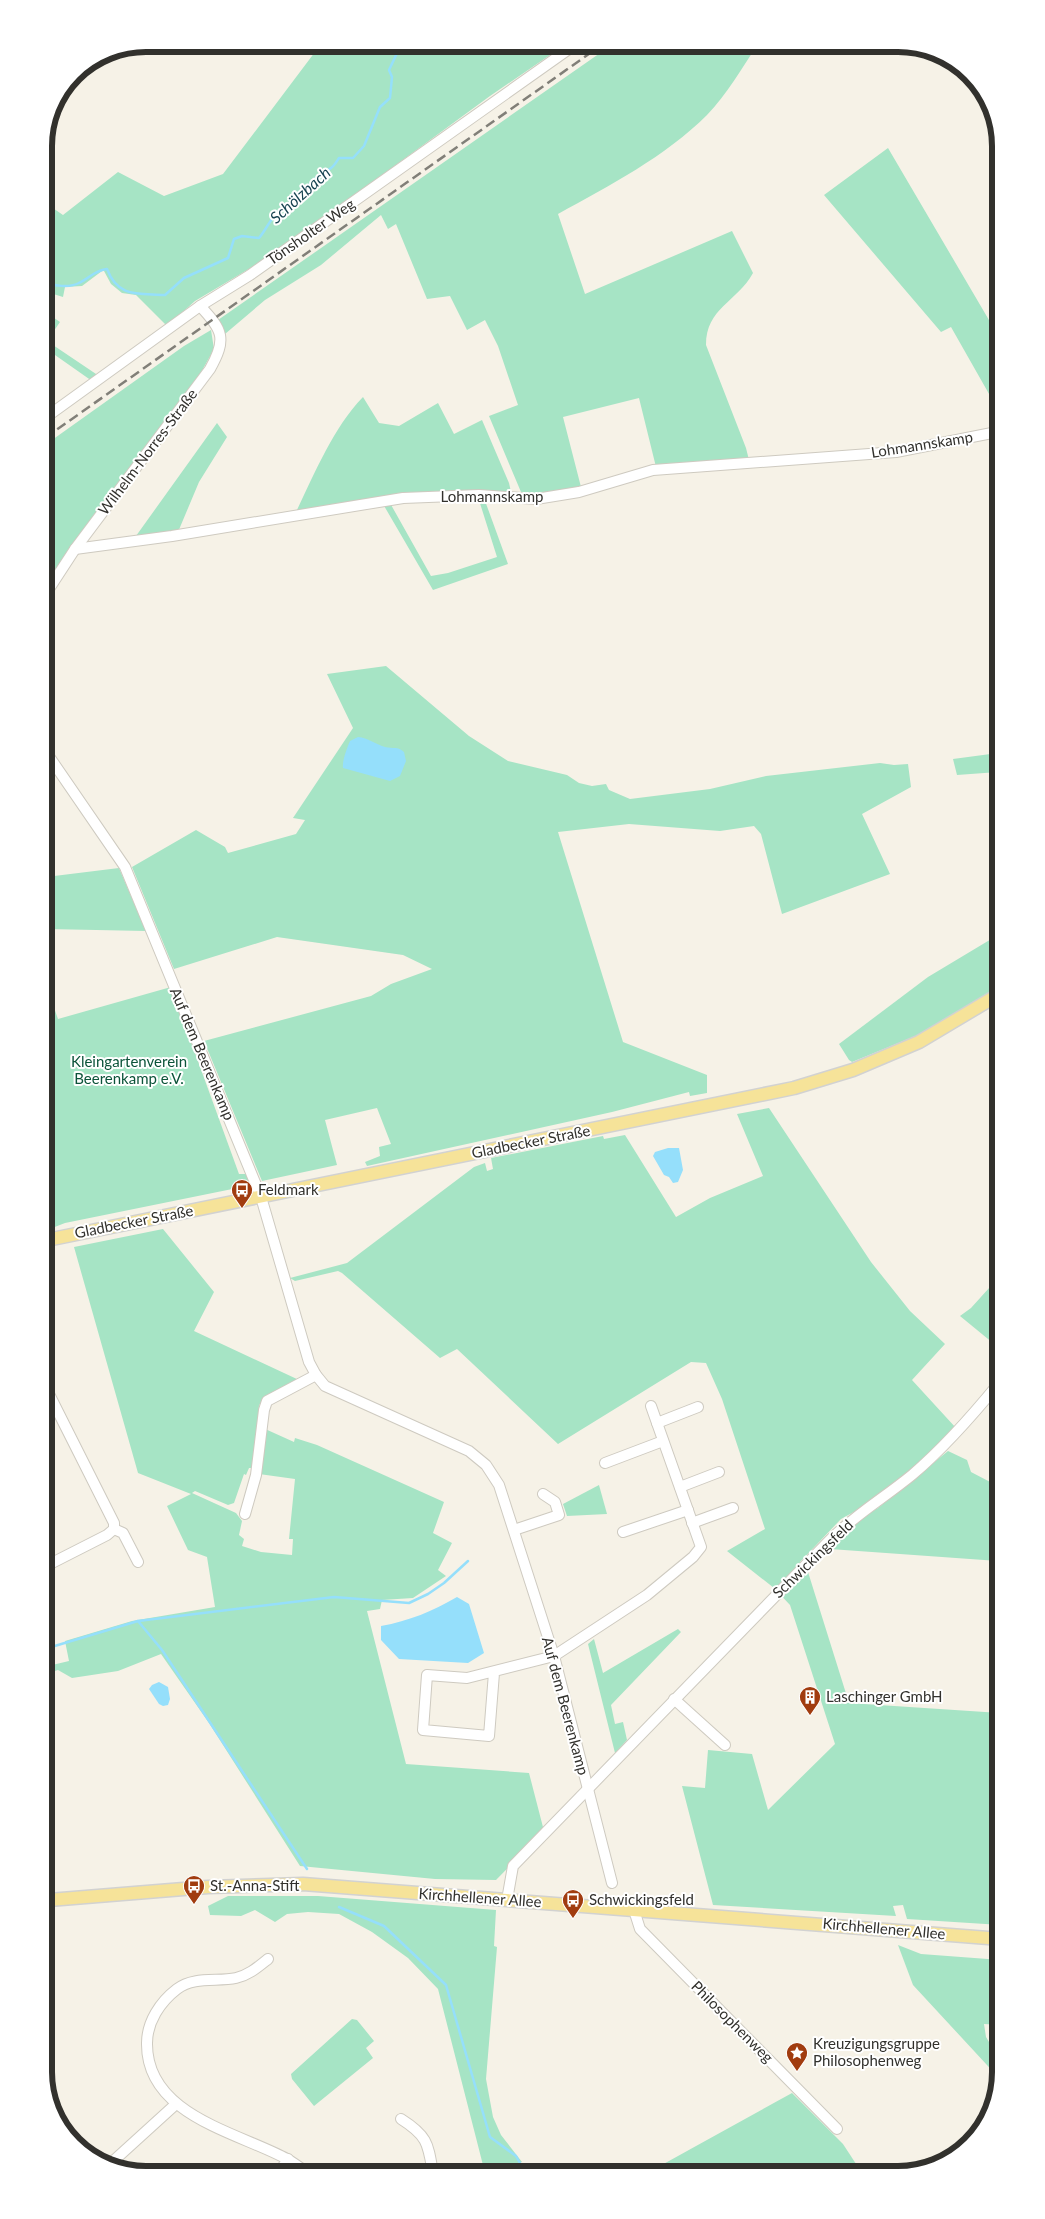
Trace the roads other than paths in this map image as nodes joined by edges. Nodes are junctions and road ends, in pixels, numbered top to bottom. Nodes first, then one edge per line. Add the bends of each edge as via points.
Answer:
1 (563, 53) edge
2 (200, 306) junction
3 (53, 412) edge
4 (992, 433) edge
5 (75, 549) junction
6 (53, 583) edge
7 (53, 762) edge
8 (992, 999) edge
9 (261, 1196) junction
10 (52, 1239) edge
11 (316, 1375) junction
12 (992, 1392) edge
13 (52, 1401) edge
14 (651, 1406) dead end
15 (698, 1407) dead end
16 (657, 1423) junction
17 (663, 1441) junction
18 (605, 1463) dead end
19 (719, 1472) dead end
20 (680, 1487) junction
21 (542, 1494) dead end
22 (733, 1508) dead end
23 (688, 1510) junction
24 (245, 1514) dead end
25 (692, 1523) junction
26 (114, 1529) junction
27 (514, 1530) junction
28 (623, 1532) dead end
29 (138, 1562) dead end
30 (52, 1563) edge
31 (554, 1656) junction
32 (494, 1673) junction
33 (674, 1699) junction
34 (725, 1745) dead end
35 (587, 1791) junction
36 (612, 1883) dead end
37 (52, 1900) edge
38 (508, 1900) junction
39 (634, 1910) junction
40 (992, 1938) edge
41 (268, 1959) dead end
42 (176, 2104) junction
43 (401, 2119) dead end
44 (837, 2129) dead end
45 (288, 2160) junction
46 (114, 2161) edge
47 (284, 2166) edge
48 (297, 2166) edge
49 (432, 2166) edge

1 - 2 street, Tönsholter Weg via 258,269
2 - 3 street, Tönsholter Weg
2 - 5 street, Wilhelm-Norres-Straße via 220,332 221,349 144,460
4 - 5 street, Lohmannskamp via 896,452 653,470 579,492 543,498 479,494 403,498
5 - 6 street, Wilhelm-Norres-Straße
7 - 9 street, Auf dem Beerenkamp via 125,867
8 - 9 main road, Gladbecker Straße via 918,1042 853,1070 794,1088
9 - 10 main road, Gladbecker Straße
9 - 11 street, Auf dem Beerenkamp via 309,1362
11 - 24 street via 267,1401 256,1475
11 - 27 street, Auf dem Beerenkamp via 325,1386 468,1451 486,1466 499,1485
12 - 33 street, Schwickingsfeld via 958,1433 913,1474 838,1531
13 - 26 street
14 - 16 street
15 - 16 street
16 - 17 street
17 - 18 street
17 - 20 street
19 - 20 street
20 - 23 street
21 - 27 street via 555,1502 559,1514
22 - 25 street
23 - 25 street
23 - 28 street
25 - 31 street via 701,1547 693,1557 626,1610
26 - 29 street via 123,1533
26 - 30 street via 107,1536
27 - 31 street, Auf dem Beerenkamp
31 - 32 street
31 - 35 street, Auf dem Beerenkamp
32 - 32 street via 467,1678 427,1675 424,1730 489,1736
33 - 34 street
33 - 35 street, Schwickingsfeld
35 - 36 street, Auf dem Beerenkamp
35 - 38 street, Schwickingsfeld via 513,1866
37 - 38 main road, Kirchhellener Allee via 208,1887 303,1884
38 - 39 main road, Kirchhellener Allee
39 - 40 main road, Kirchhellener Allee
39 - 44 street, Philosophenweg via 640,1929
41 - 42 street via 254,1971 236,1978 212,1979 179,1987 157,2010 147,2034 147,2057 156,2080
42 - 45 street via 202,2122
42 - 46 street
43 - 49 street via 413,2126 428,2144
45 - 47 street
45 - 48 street

